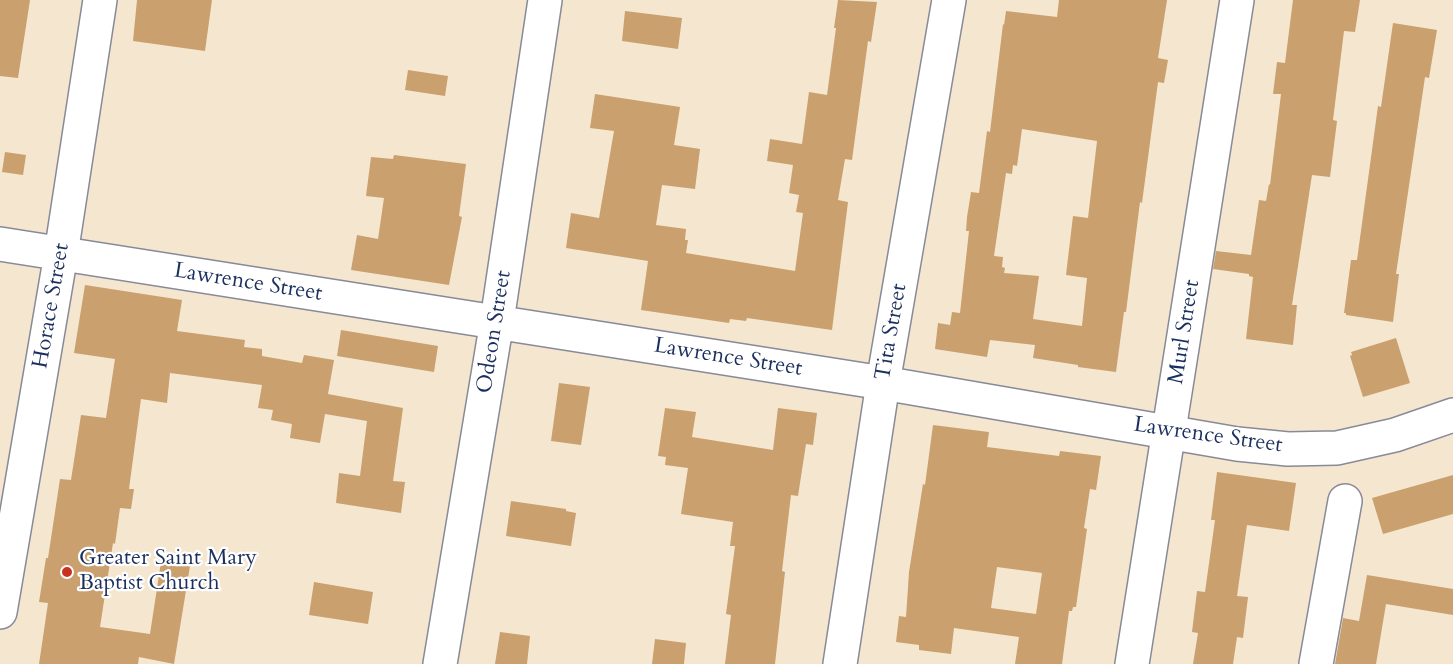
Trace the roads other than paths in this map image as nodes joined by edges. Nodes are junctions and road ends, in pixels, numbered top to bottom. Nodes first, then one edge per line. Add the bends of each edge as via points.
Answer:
1 (100, 0) edge
2 (545, 0) edge
3 (949, 0) edge
4 (1237, 0) edge
5 (0, 243) edge
6 (61, 254) junction
7 (497, 321) junction
8 (883, 383) junction
9 (1453, 415) edge
10 (1169, 431) junction
11 (1345, 501) dead end
12 (0, 612) edge
13 (440, 664) edge
14 (840, 664) edge
15 (1132, 664) edge
16 (1316, 664) edge

1 - 6 street, Horace Street
2 - 7 street, Odeon Street
3 - 8 street, Tita Street
4 - 10 street, Murl Street
5 - 6 street, Lawrence Street
6 - 7 street, Lawrence Street
6 - 12 street, Horace Street
7 - 8 street, Lawrence Street
7 - 13 street, Odeon Street
8 - 10 street, Lawrence Street
8 - 14 street, Tita Street
9 - 10 street, Lawrence Street via 1395,435 1336,448 1257,446
10 - 15 street, Murl Street
11 - 16 street

